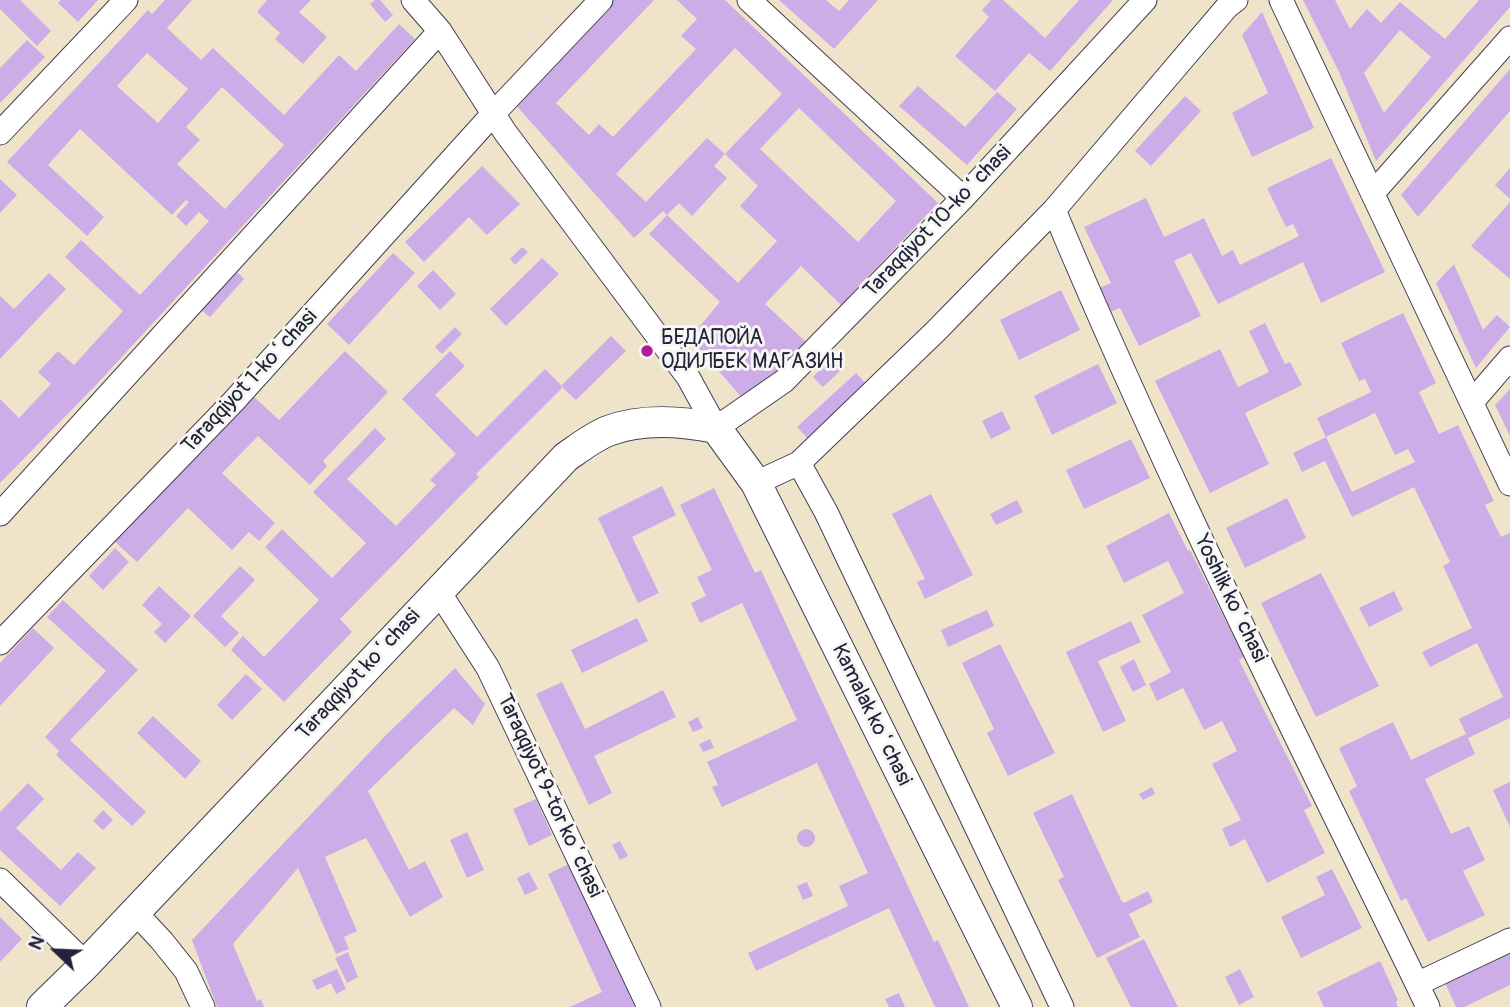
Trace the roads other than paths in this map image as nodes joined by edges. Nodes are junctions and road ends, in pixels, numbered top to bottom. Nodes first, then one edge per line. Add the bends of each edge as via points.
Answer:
1 (126, 0) edge
2 (413, 0) edge
3 (601, 0) edge
4 (749, 0) edge
5 (1145, 0) edge
6 (1236, 0) edge
7 (1281, 0) edge
8 (440, 31) junction
9 (1510, 38) edge
10 (493, 114) junction
11 (0, 133) edge
12 (1373, 193) junction
13 (963, 198) junction
14 (1054, 210) junction
15 (1510, 358) edge
16 (1472, 402) junction
17 (716, 428) junction
18 (799, 463) junction
19 (756, 483) junction
20 (1510, 484) edge
21 (0, 514) edge
22 (439, 592) junction
23 (0, 643) edge
24 (0, 880) edge
25 (135, 912) junction
26 (1510, 940) edge
27 (86, 964) junction
28 (1418, 984) junction
29 (42, 1007) edge
30 (203, 1007) edge
31 (649, 1007) edge
32 (1017, 1007) edge
33 (1062, 1007) edge
34 (1428, 1007) edge

1 - 11 street
2 - 8 street
3 - 10 street
4 - 13 street
5 - 13 street, Taraqqiyot 10-koʻchasi
6 - 14 street
7 - 12 street
8 - 10 street
8 - 21 street
9 - 12 street
10 - 17 street via 688,377
10 - 23 street, Taraqqiyot 1-koʻchasi via 233,402
12 - 16 street
13 - 17 street, Taraqqiyot 10-koʻchasi via 784,381
14 - 18 street
14 - 28 street, Yoshlik koʻchasi via 1176,490
15 - 16 street
16 - 20 street
17 - 19 street, Kamalak koʻchasi
17 - 22 street, Taraqqiyot koʻchasi via 649,423 609,431 592,440 566,457
18 - 19 street
18 - 33 street
19 - 32 street, Kamalak koʻchasi
22 - 25 street, Taraqqiyot koʻchasi
22 - 31 street, Taraqqiyot 9-tor koʻchasi via 488,668
24 - 27 street
25 - 27 street, Taraqqiyot koʻchasi
25 - 30 street via 186,971
26 - 28 street
27 - 29 street, Taraqqiyot koʻchasi
28 - 34 street, Yoshlik koʻchasi

